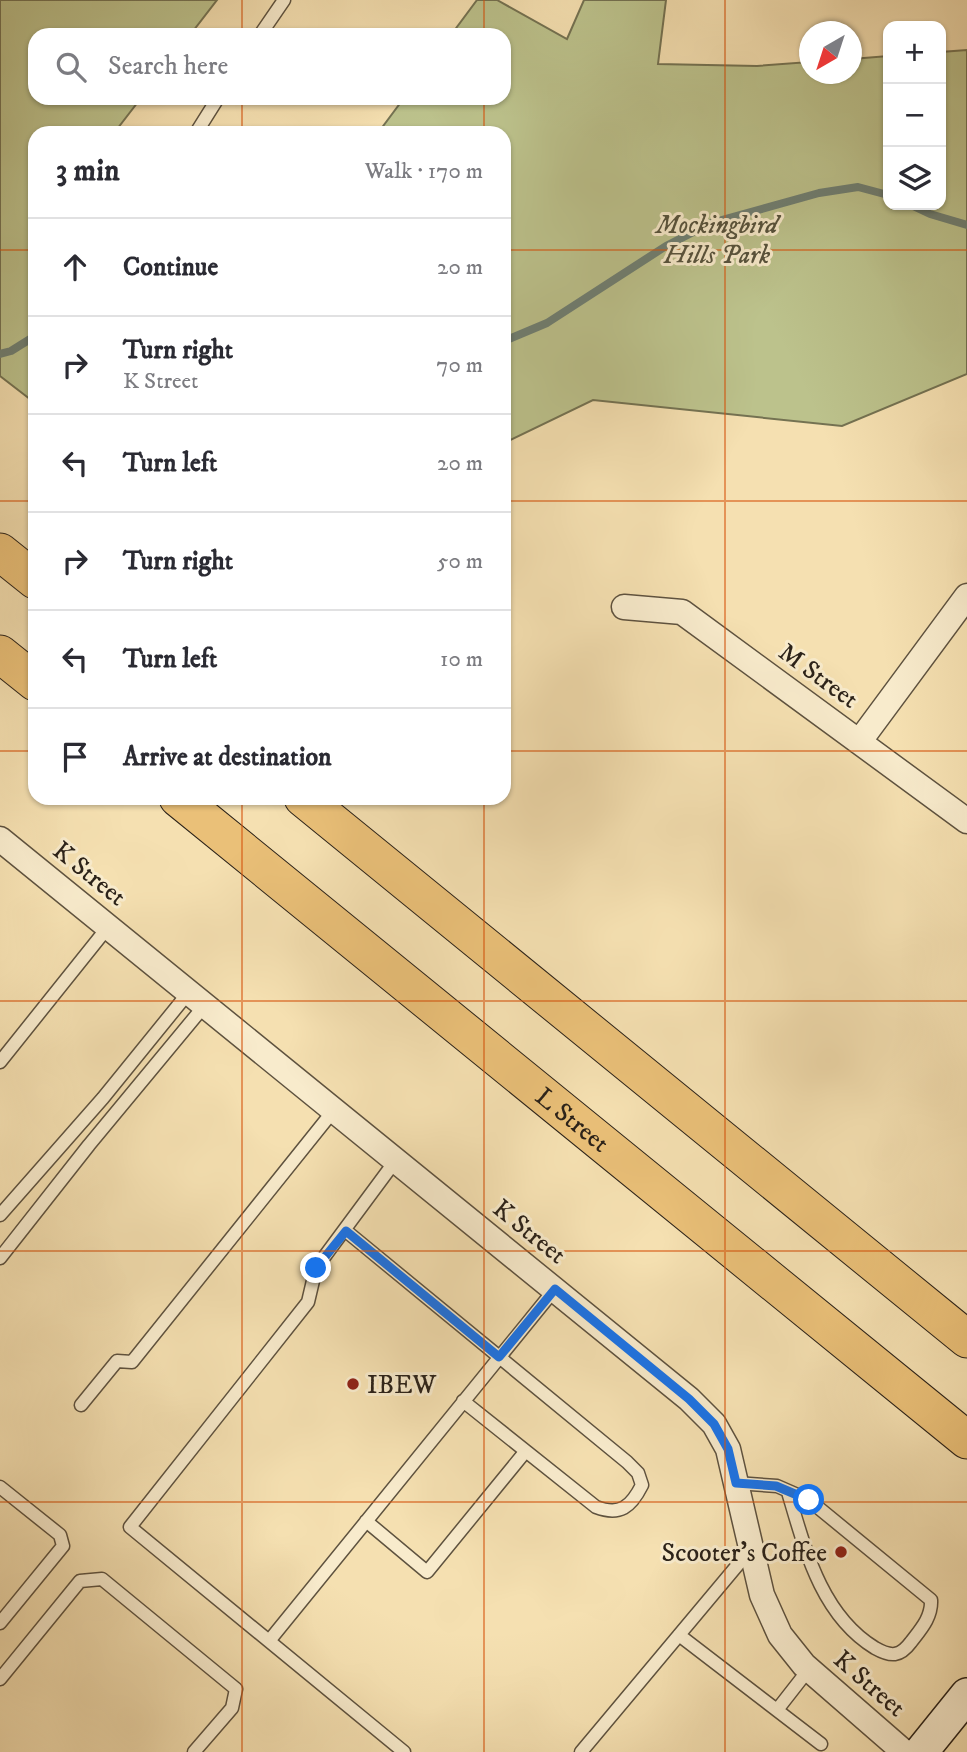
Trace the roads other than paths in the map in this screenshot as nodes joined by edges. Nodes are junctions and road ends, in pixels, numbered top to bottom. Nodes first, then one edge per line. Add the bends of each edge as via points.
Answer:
1 (284, 0) edge
2 (265, 28) edge
3 (214, 105) edge
4 (200, 126) edge
5 (0, 552) edge
6 (28, 574) edge
7 (967, 596) edge
8 (624, 607) dead end
9 (0, 654) edge
10 (28, 676) edge
11 (859, 742) junction
12 (187, 805) edge
13 (312, 805) edge
14 (967, 821) edge
15 (0, 839) edge
16 (108, 927) junction
17 (197, 999) junction
18 (0, 1062) edge
19 (334, 1110) junction
20 (396, 1160) junction
21 (0, 1215) edge
22 (346, 1231) junction
23 (0, 1258) edge
24 (555, 1289) junction
25 (967, 1339) edge
26 (499, 1357) junction
27 (463, 1401) junction
28 (81, 1405) dead end
29 (967, 1440) edge
30 (526, 1452) junction
31 (736, 1483) junction
32 (0, 1487) edge
33 (788, 1492) junction
34 (366, 1521) junction
35 (751, 1549) junction
36 (0, 1623) edge
37 (680, 1635) junction
38 (269, 1640) junction
39 (809, 1669) junction
40 (0, 1679) edge
41 (967, 1695) edge
42 (777, 1710) junction
43 (821, 1744) dead end
44 (194, 1752) edge
45 (404, 1752) edge
46 (582, 1752) edge
47 (904, 1752) edge
48 (921, 1752) edge

1 - 2 lane
3 - 4 lane
5 - 6 main road
7 - 11 street
8 - 11 street, M Street via 682,612
9 - 10 main road
11 - 14 street, M Street
12 - 29 main road, L Street
13 - 25 main road
15 - 16 street, K Street
16 - 17 street, K Street
16 - 18 lane
17 - 19 street, K Street
17 - 21 lane
17 - 23 lane
19 - 20 street, K Street
19 - 28 lane via 132,1362 117,1361
20 - 22 lane
20 - 24 street, K Street
22 - 26 lane
22 - 38 lane via 316,1268 308,1302 130,1527
24 - 26 lane
24 - 31 street, K Street via 714,1424 728,1449
26 - 27 lane
26 - 30 lane via 627,1462 642,1485 628,1505 607,1511
27 - 30 lane
27 - 34 lane
30 - 34 lane via 427,1572
31 - 33 lane via 776,1486
31 - 35 street, K Street
32 - 36 lane via 60,1535 63,1546
33 - 33 lane via 806,1555 830,1604 853,1632 872,1645 896,1656 905,1651 928,1619 931,1600 809,1500
34 - 38 lane
35 - 37 lane
35 - 39 street, K Street via 770,1616
37 - 42 lane
37 - 46 lane
38 - 45 lane
39 - 42 lane
39 - 47 street, K Street
40 - 44 lane via 80,1581 102,1579 236,1689 232,1708
41 - 48 street
42 - 43 lane

